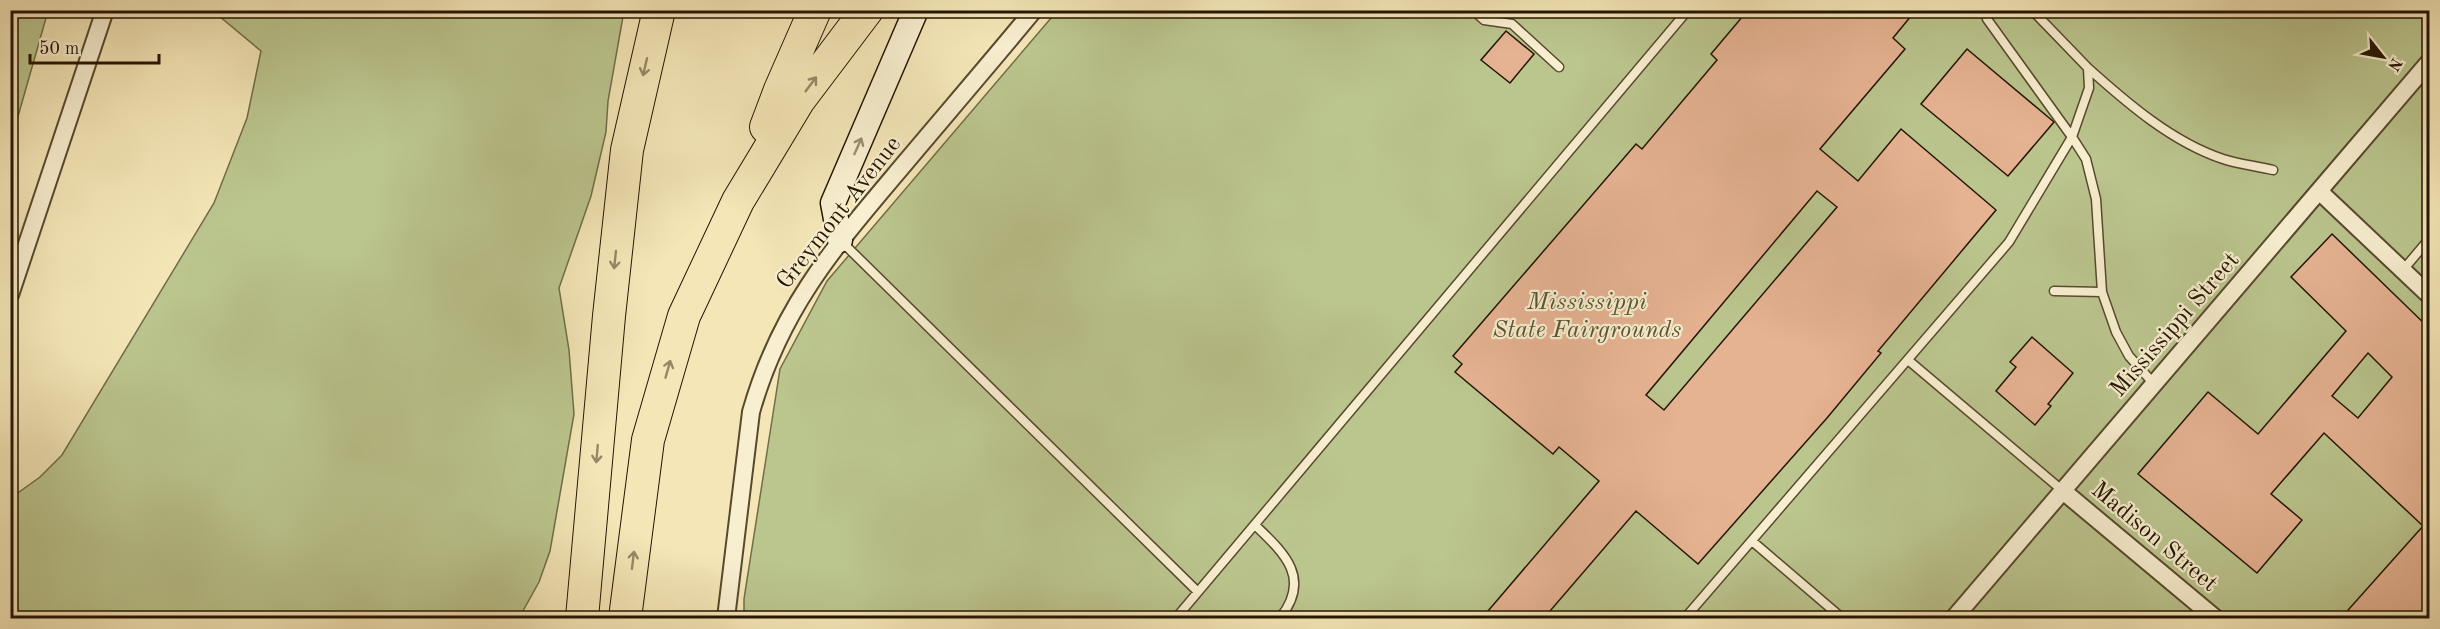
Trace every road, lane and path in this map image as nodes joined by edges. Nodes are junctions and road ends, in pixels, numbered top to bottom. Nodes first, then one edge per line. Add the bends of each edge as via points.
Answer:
1 (105, 10) edge
2 (658, 10) edge
3 (815, 10) edge
4 (867, 10) edge
5 (916, 10) edge
6 (1034, 10) edge
7 (1473, 10) edge
8 (1688, 10) edge
9 (1987, 10) edge
10 (2032, 10) edge
11 (2430, 61) edge
12 (1559, 67) dead end
13 (2088, 68) junction
14 (2424, 78) edge
15 (2072, 137) junction
16 (2272, 170) dead end
17 (2319, 191) junction
18 (738, 201) junction
19 (2430, 238) edge
20 (840, 240) junction
21 (2403, 270) junction
22 (2054, 291) dead end
23 (2102, 292) junction
24 (10, 295) edge
25 (2430, 296) edge
26 (1908, 360) junction
27 (2154, 384) junction
28 (2063, 491) junction
29 (1255, 525) junction
30 (1752, 541) junction
31 (1198, 592) junction
32 (582, 618) edge
33 (625, 618) edge
34 (726, 618) edge
35 (1176, 618) edge
36 (1280, 618) edge
37 (1685, 618) edge
38 (1842, 618) edge
39 (1954, 618) edge
40 (2215, 618) edge

1 - 24 street
2 -> 32 highway via 627,150
3 - 18 highway
18 -> 4 highway via 799,100
20 -> 5 main road via 833,203
6 - 20 street, Greymont Avenue
7 - 12 lane via 1484,20 1512,24
8 - 29 lane
9 - 15 lane via 1987,19
10 - 13 lane
11 - 14 street, Mississippi Street
13 - 15 lane via 2089,88
13 - 16 lane via 2120,96 2192,146 2224,159
14 - 17 street, Mississippi Street
15 - 23 lane via 2086,159 2096,199
15 - 26 lane via 2009,242
17 - 21 street
17 - 27 street, Mississippi Street
33 -> 18 highway via 648,440 684,316
19 - 21 lane
20 - 31 lane
20 - 34 street, Greymont Avenue via 788,317 759,384 745,443
21 - 25 street
22 - 23 lane
23 - 27 lane via 2129,356
26 - 28 lane
26 - 30 lane
27 - 28 street, Mississippi Street
28 - 39 street, Mississippi Street
28 - 40 street, Madison Street
29 - 31 lane
29 - 36 lane via 1282,551 1294,575 1290,606
30 - 37 lane
30 - 38 lane
31 - 35 lane

